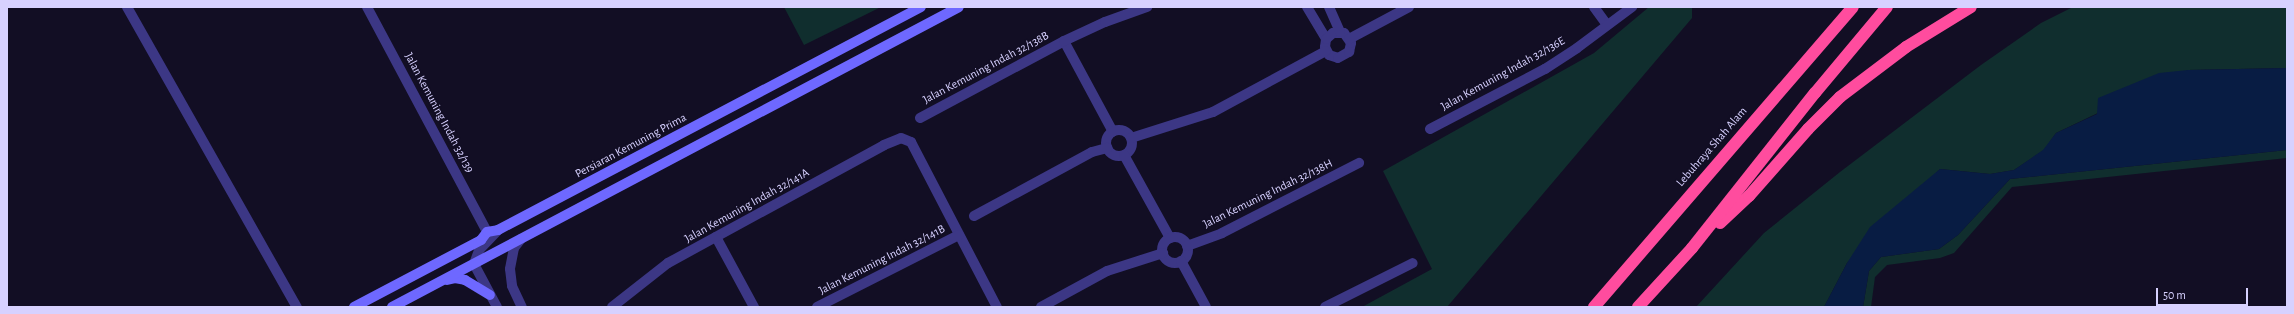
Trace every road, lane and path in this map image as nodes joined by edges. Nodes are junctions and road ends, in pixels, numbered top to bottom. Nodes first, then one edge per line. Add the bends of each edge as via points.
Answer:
1 (127, 7) edge
2 (367, 7) edge
3 (921, 7) edge
4 (959, 7) edge
5 (1147, 7) edge
6 (1307, 7) edge
7 (1329, 7) edge
8 (1409, 7) edge
9 (1594, 7) edge
10 (1632, 7) edge
11 (1853, 7) edge
12 (1887, 7) edge
13 (1971, 7) edge
14 (1607, 25) junction
15 (1340, 32) junction
16 (1349, 38) junction
17 (1326, 39) junction
18 (1064, 41) junction
19 (1326, 51) junction
20 (920, 118) dead end
21 (1430, 130) dead end
22 (1113, 132) junction
23 (1131, 138) junction
24 (1107, 148) junction
25 (1124, 155) junction
26 (1359, 163) dead end
27 (974, 216) dead end
28 (498, 230) junction
29 (538, 230) junction
30 (487, 232) junction
31 (959, 235) junction
32 (716, 237) junction
33 (1170, 238) junction
34 (1187, 246) junction
35 (1692, 248) junction
36 (1163, 253) junction
37 (1181, 261) junction
38 (474, 264) junction
39 (1413, 264) dead end
40 (435, 284) junction
41 (490, 295) junction
42 (297, 307) edge
43 (354, 307) edge
44 (392, 307) edge
45 (497, 307) edge
46 (522, 307) edge
47 (612, 307) edge
48 (754, 307) edge
49 (817, 307) edge
50 (997, 307) edge
51 (1041, 307) edge
52 (1206, 307) edge
53 (1325, 307) edge
54 (1594, 307) edge
55 (1638, 307) edge

1 - 42 street
2 - 30 street, Jalan Kemuning Indah 32/139
3 - 28 street, Persiaran Kemuning Prima
4 - 29 street
5 - 18 street, Jalan Kemuning Indah 32/138B via 1104,22
6 - 17 street
7 - 15 street
8 - 16 street
9 - 14 street
10 - 14 street, Jalan Kemuning Indah 32/136E
11 - 54 highway, Lebuhraya Shah Alam
12 - 35 highway
13 - 35 highway via 1906,47 1840,97 1749,196
14 - 21 street, Jalan Kemuning Indah 32/136E via 1545,69
15 - 16 street
15 - 17 street via 1333,33
16 - 19 street via 1351,47 1346,55 1333,57
17 - 19 street
18 - 20 street, Jalan Kemuning Indah 32/138B
18 - 22 street
19 - 23 street via 1213,112
22 - 23 street via 1122,131
22 - 24 street via 1106,140
23 - 25 street via 1132,146
24 - 25 street via 1116,156
24 - 27 street via 1092,152
25 - 33 street
26 - 34 street, Jalan Kemuning Indah 32/138H via 1222,233
28 - 30 street, Persiaran Kemuning Prima
28 - 38 street via 479,250
29 - 38 street
29 - 46 street via 519,240 514,248 511,263 512,286
30 - 43 street via 481,240
31 - 32 street, Jalan Kemuning Indah 32/141A via 911,142 901,138
31 - 49 street, Jalan Kemuning Indah 32/141B
31 - 50 street
32 - 47 street, Jalan Kemuning Indah 32/141A via 668,264
32 - 48 street
33 - 34 street via 1180,238
33 - 36 street via 1163,245
34 - 37 street via 1186,256
35 - 55 highway
36 - 37 street via 1170,261
36 - 51 street via 1107,271
37 - 52 street
38 - 40 street
38 - 41 street
39 - 53 street
40 - 41 street via 454,278 465,280
40 - 44 street
41 - 45 street

